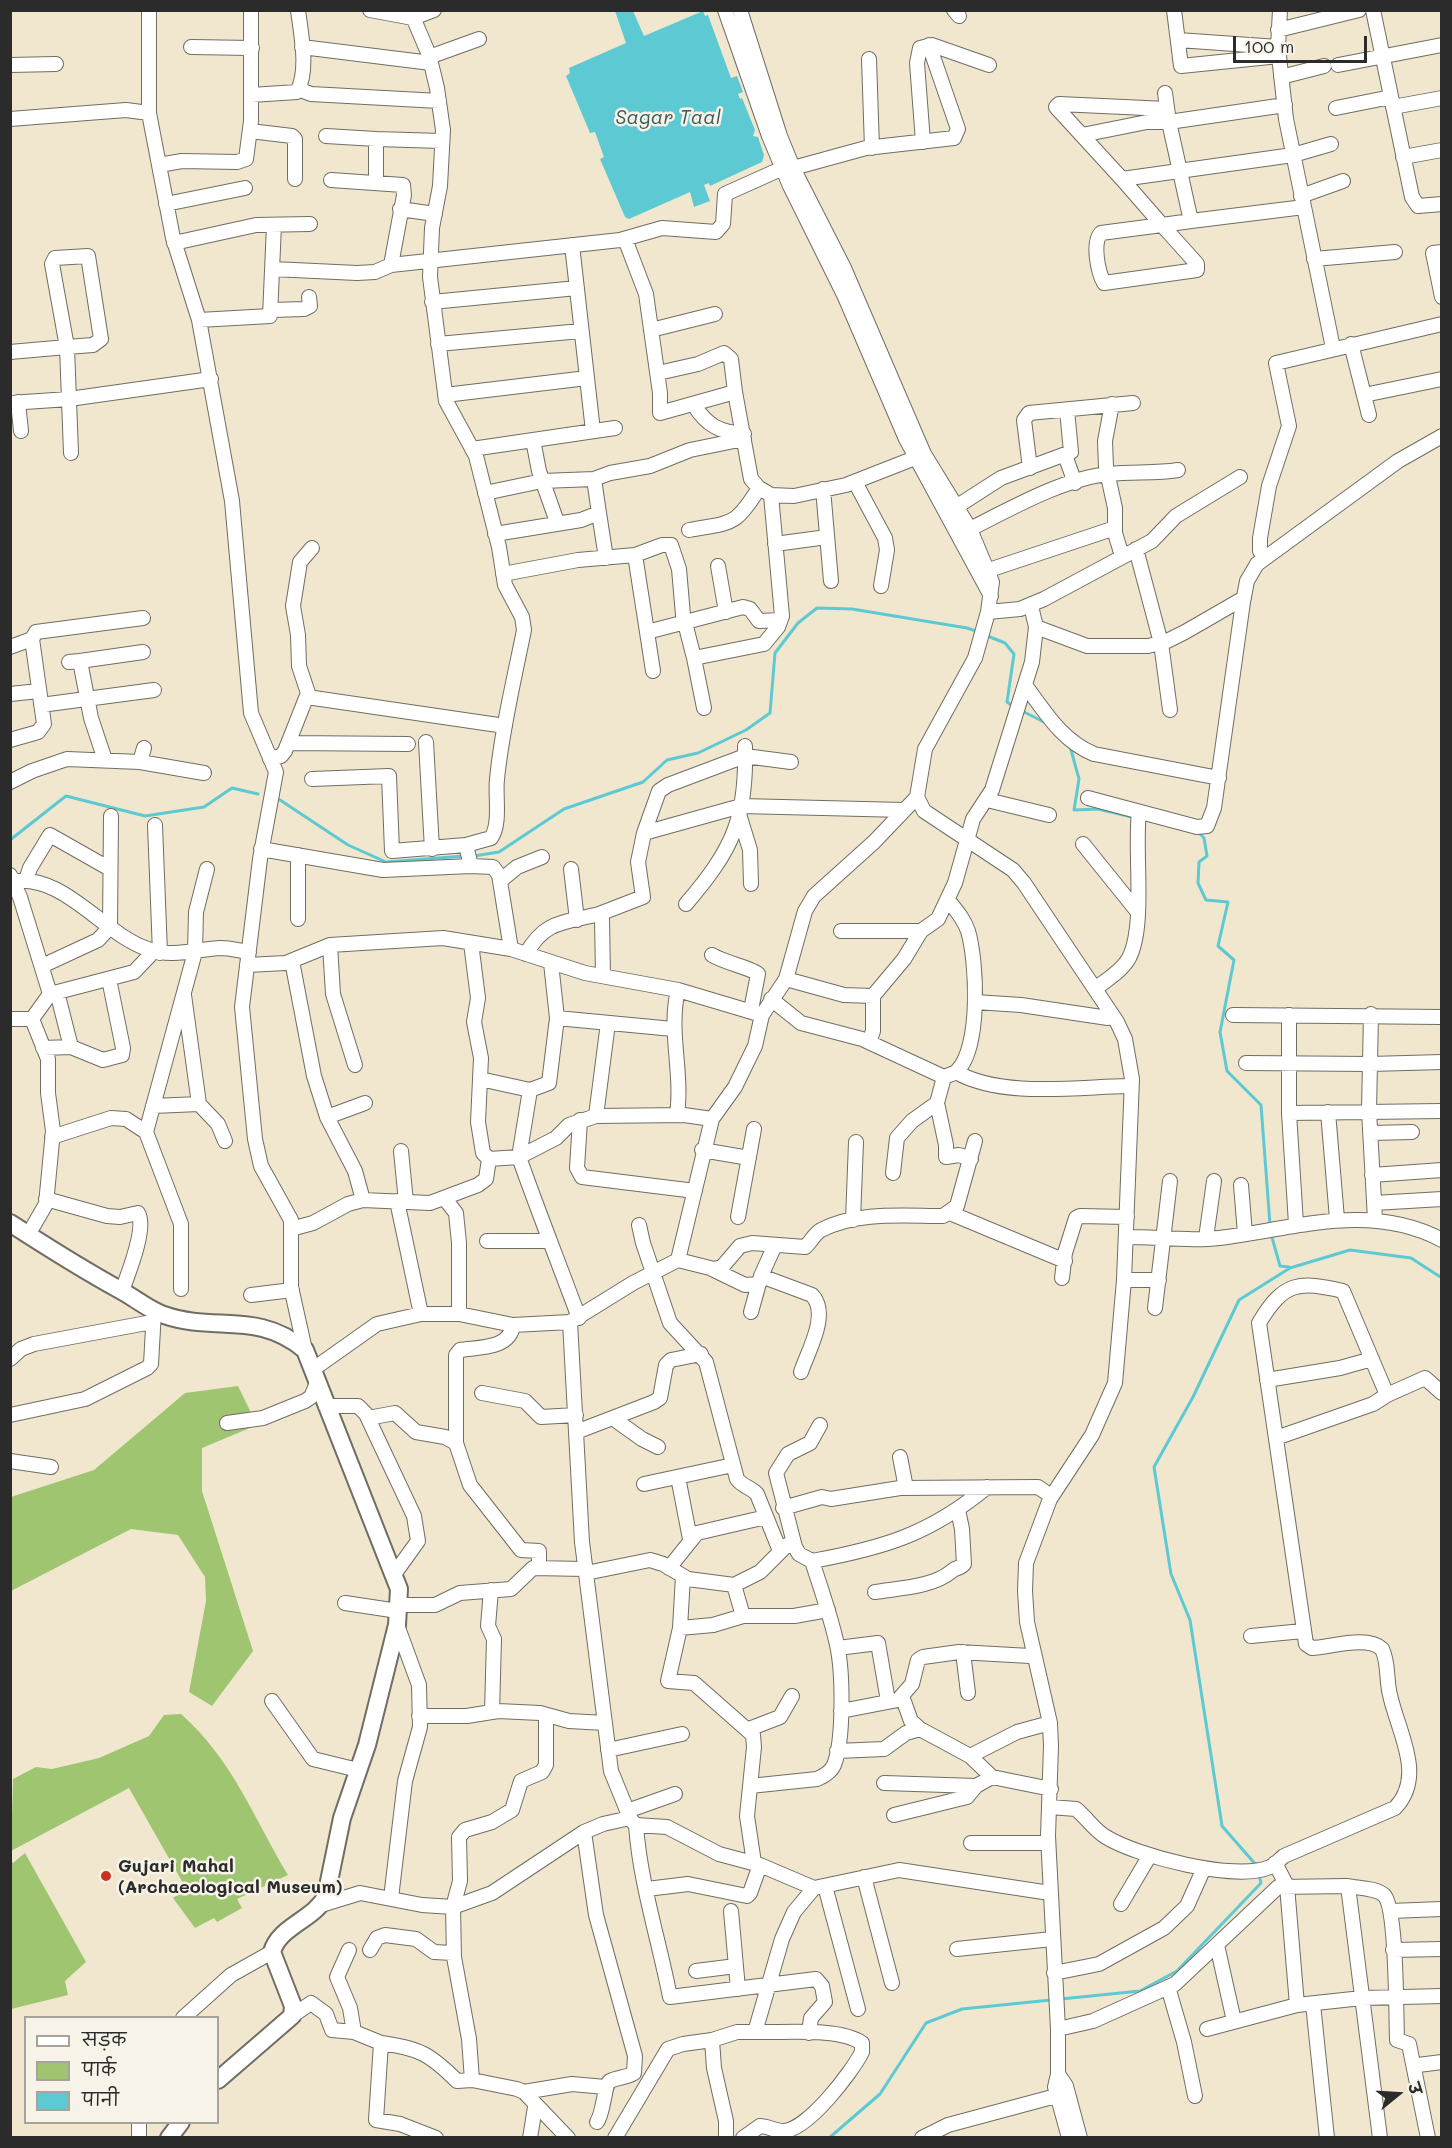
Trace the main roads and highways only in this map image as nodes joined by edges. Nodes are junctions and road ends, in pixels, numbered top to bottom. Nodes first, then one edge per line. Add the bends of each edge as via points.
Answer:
1 (10, 1223) edge
2 (219, 2079) edge
3 (179, 2124) edge
4 (168, 2138) edge

1 - 2 main road via 74,1266 122,1292 153,1316 259,1326 283,1335 305,1350 395,1573 398,1613 376,1714 342,1818 326,1896 321,1905 280,1937 272,1952 293,2006 292,2016
3 - 4 main road

